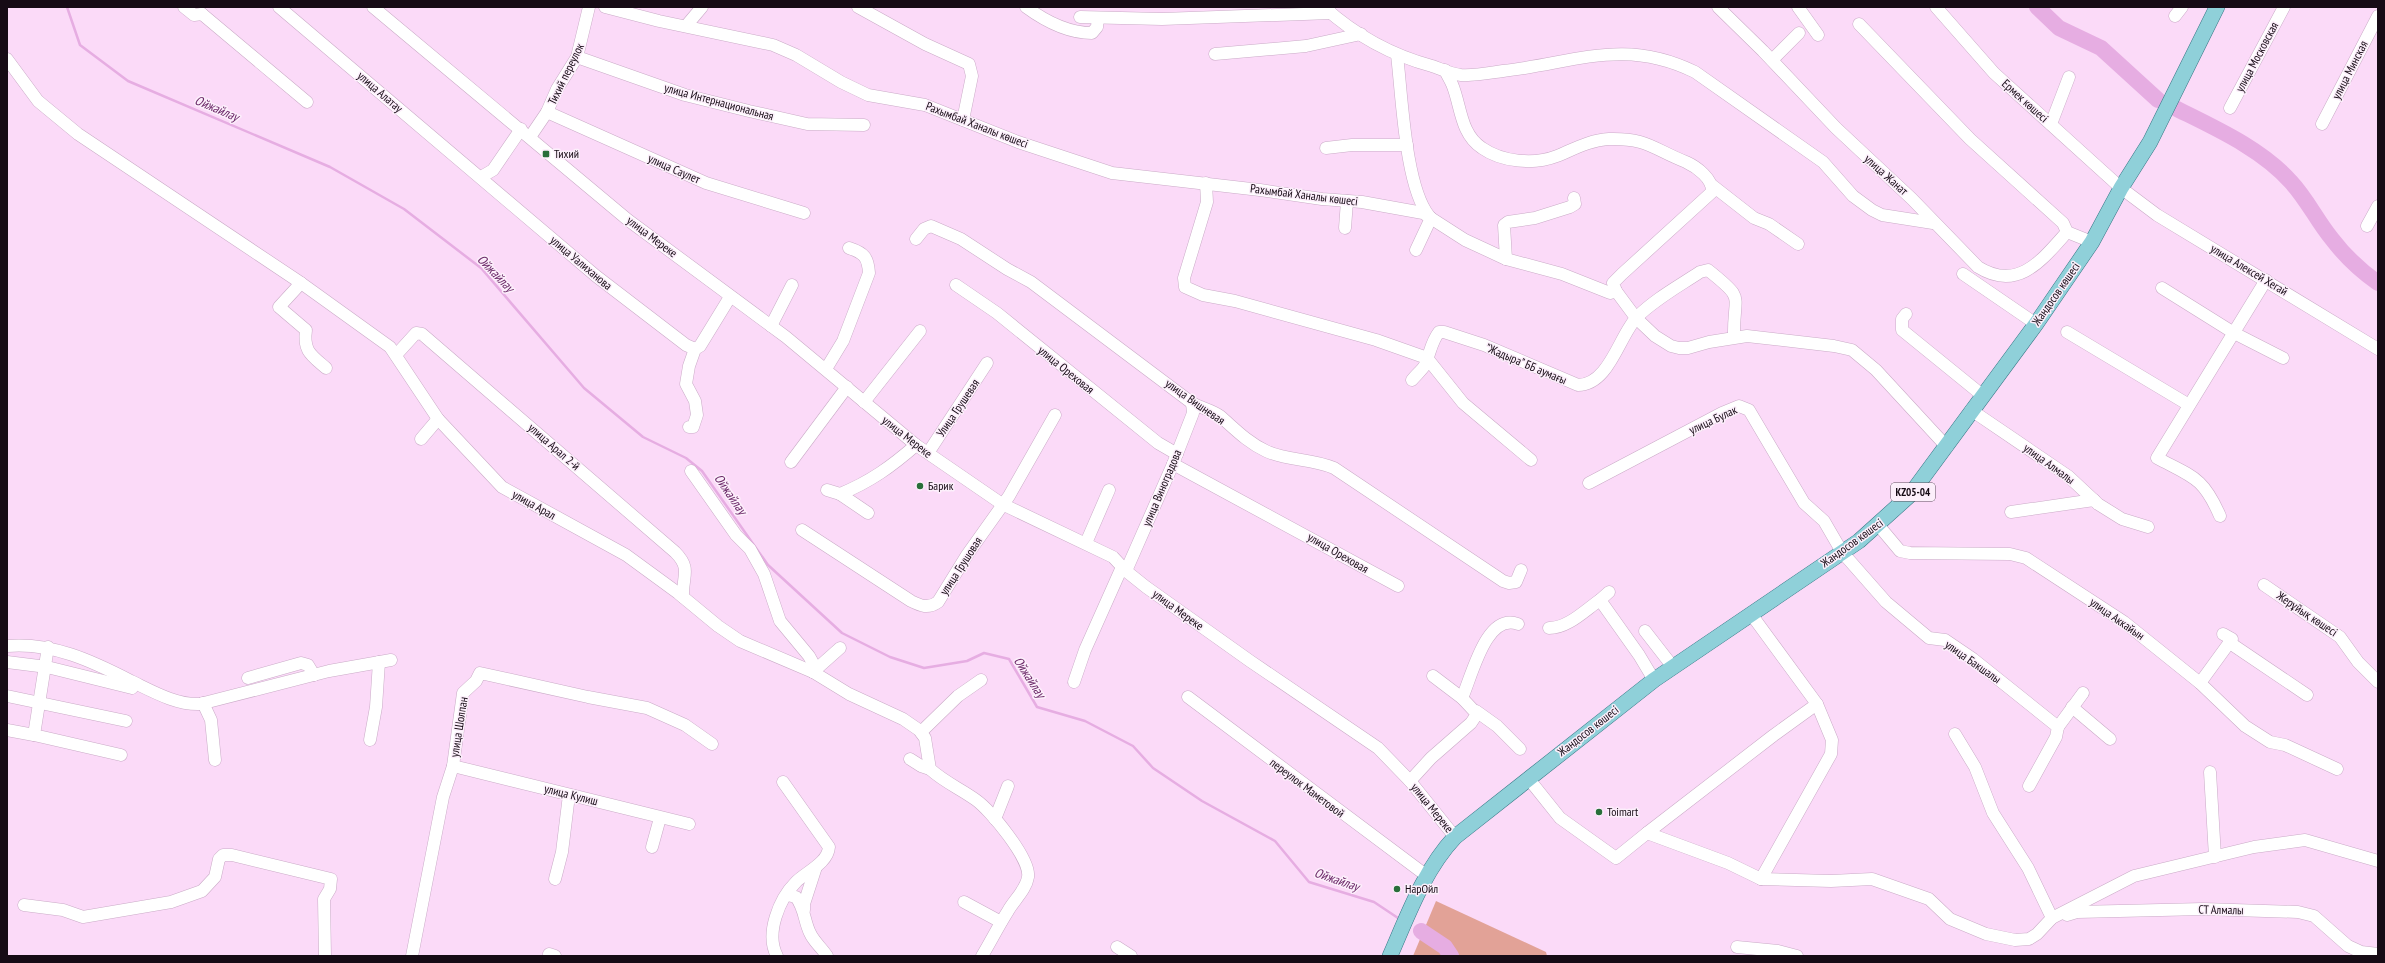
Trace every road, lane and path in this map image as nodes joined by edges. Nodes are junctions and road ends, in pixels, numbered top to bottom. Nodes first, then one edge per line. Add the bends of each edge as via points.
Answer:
1 (184, 7) edge
2 (279, 7) edge
3 (373, 7) edge
4 (589, 7) edge
5 (605, 7) edge
6 (702, 7) edge
7 (858, 7) edge
8 (1026, 7) edge
9 (1718, 7) edge
10 (1798, 7) edge
11 (1936, 7) edge
12 (2217, 7) edge
13 (2284, 7) edge
14 (206, 10) edge
15 (1327, 10) edge
16 (2378, 16) edge
17 (1080, 17) dead end
18 (1098, 18) junction
19 (1859, 24) dead end
20 (686, 26) junction
21 (1799, 33) dead end
22 (1361, 34) junction
23 (1818, 36) dead end
24 (1215, 54) dead end
25 (1397, 56) junction
26 (577, 57) junction
27 (7, 59) edge
28 (1772, 60) junction
29 (1445, 70) junction
30 (2069, 77) dead end
31 (307, 102) dead end
32 (2230, 108) dead end
33 (547, 112) junction
34 (963, 120) junction
35 (2051, 124) junction
36 (2322, 124) dead end
37 (864, 125) dead end
38 (525, 133) junction
39 (1407, 145) junction
40 (1326, 148) dead end
41 (481, 177) junction
42 (1206, 184) junction
43 (2121, 188) junction
44 (1715, 190) junction
45 (1574, 198) dead end
46 (1347, 201) junction
47 (2378, 206) edge
48 (804, 213) dead end
49 (1430, 217) junction
50 (1933, 223) junction
51 (2367, 226) dead end
52 (1345, 228) dead end
53 (2067, 232) junction
54 (916, 239) dead end
55 (2092, 242) junction
56 (1798, 244) dead end
57 (849, 248) dead end
58 (1416, 250) dead end
59 (1506, 259) junction
60 (1963, 274) dead end
61 (2266, 280) junction
62 (301, 283) junction
63 (956, 285) dead end
64 (792, 286) dead end
65 (2162, 288) dead end
66 (1616, 291) junction
67 (730, 297) junction
68 (1743, 307) dead end
69 (1906, 314) dead end
70 (1636, 318) junction
71 (1736, 319) junction
72 (2036, 324) junction
73 (771, 326) junction
74 (920, 331) dead end
75 (2067, 332) dead end
76 (2234, 333) junction
77 (1734, 337) junction
78 (690, 347) junction
79 (2378, 349) edge
80 (396, 355) junction
81 (1427, 358) junction
82 (2283, 358) dead end
83 (987, 363) dead end
84 (326, 368) dead end
85 (826, 369) junction
86 (1412, 380) dead end
87 (847, 387) junction
88 (1982, 394) junction
89 (864, 402) junction
90 (1192, 403) junction
91 (2189, 405) junction
92 (1971, 410) junction
93 (1055, 415) dead end
94 (438, 419) junction
95 (689, 427) dead end
96 (421, 439) dead end
97 (916, 445) junction
98 (1947, 447) junction
99 (928, 453) junction
100 (1175, 459) junction
101 (1531, 460) dead end
102 (791, 462) dead end
103 (691, 470) dead end
104 (1589, 483) dead end
105 (864, 484) junction
106 (827, 490) dead end
107 (1109, 490) dead end
108 (840, 494) junction
109 (2094, 500) junction
110 (1002, 504) junction
111 (2011, 512) dead end
112 (2220, 516) dead end
113 (1878, 526) junction
114 (2148, 527) dead end
115 (802, 530) dead end
116 (1086, 543) junction
117 (1842, 552) junction
118 (1124, 569) junction
119 (1521, 570) dead end
120 (2264, 585) dead end
121 (1398, 586) dead end
122 (1609, 592) dead end
123 (683, 597) junction
124 (1600, 600) junction
125 (1751, 614) junction
126 (1518, 624) dead end
127 (1549, 628) dead end
128 (1645, 631) dead end
129 (7, 646) edge
130 (48, 647) junction
131 (840, 648) dead end
132 (391, 660) dead end
133 (7, 662) edge
134 (378, 662) junction
135 (47, 667) junction
136 (1673, 667) junction
137 (813, 672) junction
138 (314, 675) junction
139 (1434, 676) dead end
140 (248, 678) dead end
141 (982, 680) dead end
142 (1654, 680) junction
143 (1074, 682) dead end
144 (2378, 682) edge
145 (2200, 683) junction
146 (132, 688) dead end
147 (2083, 693) dead end
148 (2308, 695) dead end
149 (7, 696) edge
150 (1188, 697) dead end
151 (1462, 698) junction
152 (203, 703) junction
153 (39, 704) junction
154 (1817, 704) junction
155 (2072, 707) junction
156 (1478, 715) junction
157 (126, 721) dead end
158 (2058, 727) junction
159 (7, 730) edge
160 (921, 732) junction
161 (1955, 734) dead end
162 (34, 735) junction
163 (2110, 739) dead end
164 (370, 740) dead end
165 (712, 744) dead end
166 (1520, 749) dead end
167 (121, 755) dead end
168 (910, 759) dead end
169 (215, 760) dead end
170 (453, 766) junction
171 (930, 769) junction
172 (2337, 769) dead end
173 (2210, 772) dead end
174 (1528, 778) junction
175 (1410, 781) junction
176 (783, 782) dead end
177 (1008, 786) dead end
178 (2029, 786) dead end
179 (569, 795) junction
180 (660, 818) junction
181 (995, 819) junction
182 (688, 824) dead end
183 (1647, 833) junction
184 (1455, 837) junction
185 (652, 847) dead end
186 (2215, 857) junction
187 (2378, 860) edge
188 (816, 867) junction
189 (1428, 876) junction
190 (555, 879) dead end
191 (1761, 879) junction
192 (787, 895) junction
193 (964, 902) dead end
194 (24, 905) dead end
195 (804, 910) junction
196 (2052, 918) junction
197 (1001, 922) junction
198 (1118, 947) dead end
199 (1737, 947) dead end
200 (1776, 954) edge
201 (2378, 954) edge
202 (325, 956) edge
203 (412, 956) edge
204 (777, 956) edge
205 (827, 956) edge
206 (982, 956) edge
207 (1131, 956) edge
208 (1390, 956) edge
209 (1797, 956) edge

1 - 14 street via 194,15
2 - 41 street, улица Алатау
3 - 38 street, улица Мереке
4 - 26 street, Тихий переулок
5 - 20 street, Рахымбай Ханалы көшесі
6 - 20 street
7 - 34 street via 925,44 969,64 973,71
8 - 18 street via 1059,26 1079,33 1092,33 1098,27
9 - 28 street, улица Жанат
10 - 23 street
11 - 35 street, Ермек көшесі via 1994,72
12 - 43 main road, Жандосов көшесі / KZ05-04 via 2150,142
13 - 32 street, улица Московская
14 - 31 street
15 - 18 street via 1170,19
15 - 22 street
16 - 36 street, улица Минская
17 - 18 street
19 - 53 street via 1961,130 2063,223
20 - 34 street, Рахымбай Ханалы көшесі via 773,45 868,95 925,105
21 - 28 street
22 - 24 street via 1306,46
22 - 25 street via 1370,42
25 - 29 street
25 - 39 street
26 - 33 street, Тихий переулок via 557,89
26 - 37 street, улица Интернациональная via 685,95 749,111 807,124
27 - 62 street, улица Арал via 38,101 78,134
28 - 50 street, улица Жанат via 1836,128 1912,199
29 - 44 street via 1452,84 1461,118 1473,140 1480,147 1496,155 1523,161 1540,160 1556,157 1598,140 1637,140 1651,144 1692,165
29 - 50 street via 1460,75 1479,74 1616,54 1645,55 1672,61 1695,72 1823,162 1853,196 1872,210 1882,215
30 - 35 street
33 - 38 street, Тихий переулок
33 - 48 street, улица Саулет via 706,183
34 - 42 street, Рахымбай Ханалы көшесі via 1018,142 1112,173
35 - 43 street, Ермек көшесі
38 - 41 street, Тихий переулок via 493,170
38 - 67 street, улица Мереке via 628,220
39 - 40 street via 1352,145
39 - 49 street via 1420,202
41 - 78 street, улица Уалиханова via 596,276
42 - 46 street, Рахымбай Ханалы көшесі
42 - 81 street via 1208,202 1184,278 1184,287 1376,340
43 - 55 main road, Жандосов көшесі / KZ05-04
43 - 61 street, улица Алексей Хегай via 2157,215
44 - 56 street via 1754,218 1769,224
44 - 66 street via 1613,283
45 - 59 street via 1575,204 1570,207 1535,218 1508,222 1504,226
46 - 49 street, Рахымбай Ханалы көшесі via 1382,205
46 - 52 street
47 - 51 street
49 - 58 street
49 - 59 street, Рахымбай Ханалы көшесі via 1465,240
50 - 53 street, улица Жанат via 1978,267 1988,273 2002,276 2014,275 2032,268
53 - 55 street
54 - 90 street, улица Вишневая via 924,229 931,226 961,239 1031,282
55 - 72 main road, Жандосов көшесі / KZ05-04
57 - 85 street via 864,255 868,261 869,273 843,341
59 - 66 street, Рахымбай Ханалы көшесі via 1562,274 1610,293
60 - 72 street
61 - 76 street
61 - 79 street, улица Алексей Хегай
62 - 80 street, улица Арал via 390,347
62 - 84 street via 279,308 306,330 304,344
63 - 100 street, улица Ореховая via 997,313
64 - 73 street
65 - 76 street
66 - 70 street
67 - 73 street, улица Мереке
67 - 78 street via 700,346
68 - 71 street
69 - 88 street via 1902,319 1902,330
70 - 71 street via 1700,272 1708,270 1736,295
70 - 77 street via 1662,341 1679,348
70 - 81 street, "Жадыра" ББ аумағы via 1597,379 1586,385 1578,386 1444,332 1436,335
71 - 77 street
72 - 88 main road, Жандосов көшесі / KZ05-04
73 - 85 street, улица Мереке
74 - 89 street
75 - 91 street
76 - 82 street
76 - 91 street
77 - 98 street via 1747,336 1852,350 1876,370
78 - 95 street via 686,384 695,402 697,415 693,427
80 - 94 street, улица Арал
80 - 123 street, улица Арал 2-й via 416,333 422,334 683,560 686,569
81 - 86 street, "Жадыра" ББ аумағы via 1425,365
81 - 101 street via 1463,403
83 - 99 street, Улица Грушевая
85 - 87 street, улица Мереке
87 - 89 street, улица Мереке
87 - 102 street
88 - 92 main road, Жандосов көшесі / KZ05-04
89 - 97 street, улица Мереке
90 - 100 street, улица Виноградова via 1193,413
90 - 119 street, улица Вишневая via 1219,416 1242,437 1267,452 1286,458 1322,463 1334,468 1503,581 1509,584 1516,582
91 - 112 street via 2157,458 2200,481 2211,496
92 - 98 main road, Жандосов көшесі / KZ05-04
92 - 109 street, улица Алмалы via 2068,476
93 - 110 street, улица Грушовая
94 - 96 street
94 - 123 street, улица Арал via 502,487 626,555
97 - 99 street, улица Мереке
97 - 105 street via 887,471
98 - 113 main road, Жандосов көшесі / KZ05-04 via 1910,495
99 - 110 street, улица Мереке
100 - 118 street, улица Виноградова
100 - 121 street, улица Ореховая
103 - 137 street via 736,535 750,549 764,574 780,621 809,656 814,665
104 - 117 street, улица Булак via 1738,406 1754,415 1800,498 1824,521
105 - 108 street
105 - 108 street via 854,493 853,500 863,510
106 - 108 street
107 - 116 street
109 - 111 street
109 - 114 street, улица Алмалы via 2122,520
110 - 115 street, улица Грушовая via 938,602 927,607 911,601
110 - 116 street, улица Мереке
113 - 117 main road, Жандосов көшесі / KZ05-04
113 - 145 street, улица Аккайын via 1900,551 2010,554 2026,558 2124,622
116 - 118 street, улица Мереке via 1113,557
117 - 125 main road, Жандосов көшесі / KZ05-04
117 - 158 street, улица Бакшалы via 1886,602 1929,638 1945,640 1973,659
118 - 143 street, улица Виноградова via 1096,626
118 - 175 street, улица Мереке via 1250,661 1378,748
120 - 144 street, Жерұйық көшесі via 2340,637 2358,662
122 - 124 street
123 - 137 street, улица Арал via 740,641
124 - 127 street via 1558,628
124 - 142 street
125 - 136 main road, Жандосов көшесі / KZ05-04
125 - 154 street
126 - 151 street via 1502,624 1486,638
128 - 136 street
129 - 130 street via 30,644
130 - 135 street
130 - 152 street via 95,663 178,701 188,704
131 - 137 street
132 - 134 street
133 - 135 street
134 - 138 street
134 - 164 street via 376,707
135 - 146 street
135 - 153 street
136 - 142 main road, Жандосов көшесі / KZ05-04
137 - 160 street, улица Арал via 849,694 903,719
138 - 140 street via 308,665 301,663
138 - 152 street
139 - 151 street
141 - 160 street via 958,696
142 - 174 main road, Жандосов көшесі / KZ05-04
145 - 148 street via 2226,638
145 - 172 street, улица Аккайын via 2245,726 2270,742 2285,745
147 - 155 street
149 - 153 street
150 - 189 street, переулок Маметовой
151 - 156 street
152 - 169 street via 211,720
153 - 157 street
153 - 162 street
154 - 183 street
154 - 191 street via 1832,740 1831,754
155 - 158 street
155 - 163 street
156 - 166 street
156 - 175 street
158 - 178 street via 2056,737
159 - 162 street
160 - 171 street via 925,738
161 - 196 street via 1976,768 1993,813 2028,868
162 - 167 street
165 - 170 street, улица Шолпан via 685,725 647,708 480,673 476,681 462,693
168 - 171 street
170 - 179 street, улица Кулиш
170 - 203 street, улица Шолпан via 443,797
171 - 181 street via 977,800
173 - 186 street
174 - 183 street via 1560,818 1616,858
174 - 184 main road, Жандосов көшесі / KZ05-04
175 - 184 street, улица Мереке
176 - 188 street via 829,847 829,852
177 - 181 street
179 - 180 street, улица Кулиш
179 - 190 street via 562,852
180 - 182 street, улица Кулиш
180 - 185 street
181 - 197 street via 1019,851 1029,876 1025,887
183 - 191 street via 1720,860
184 - 189 main road, Жандосов көшесі / KZ05-04
186 - 187 street via 2254,847 2305,840
186 - 196 street via 2134,876
188 - 192 street via 796,882
188 - 195 street
189 - 208 main road, Жандосов көшесі / KZ05-04
191 - 196 street via 1872,879 1929,899 1950,919 1986,934 2015,940 2029,939
192 - 195 street via 796,897
192 - 204 street via 775,919 772,946
193 - 197 street
194 - 202 street via 63,910 83,917 172,902 202,891 215,877 219,859 226,854 232,855 331,879 324,900
195 - 205 street via 810,932
196 - 201 street, СТ Алмалы via 2077,912 2203,909 2298,912 2314,916 2348,946 2361,952
197 - 206 street
198 - 207 street
199 - 200 street
200 - 209 street

